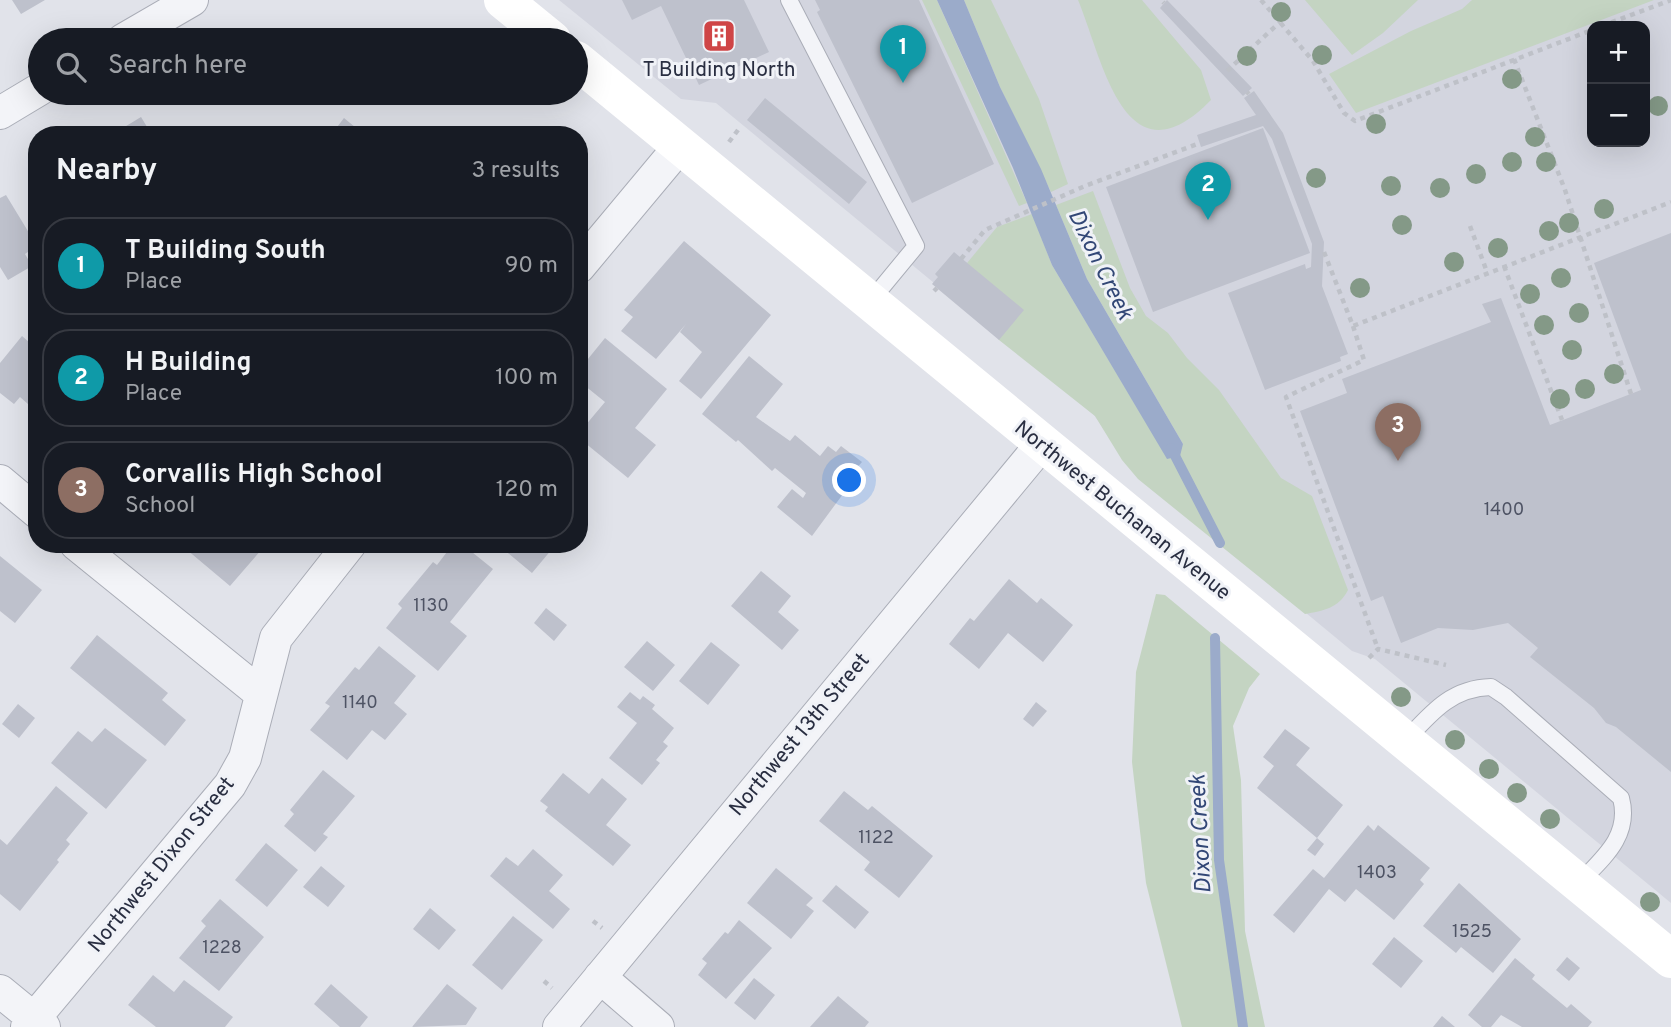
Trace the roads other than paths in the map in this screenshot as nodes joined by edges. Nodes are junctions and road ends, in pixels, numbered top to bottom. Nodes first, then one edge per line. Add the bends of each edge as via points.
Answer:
1 (192, 0) edge
2 (503, 0) edge
3 (789, 0) edge
4 (144, 28) edge
5 (537, 28) edge
6 (588, 70) edge
7 (28, 96) edge
8 (0, 113) edge
9 (680, 146) junction
10 (588, 256) edge
11 (869, 303) junction
12 (1041, 445) junction
13 (0, 481) edge
14 (28, 504) edge
15 (87, 553) edge
16 (343, 553) edge
17 (260, 693) junction
18 (1405, 742) junction
19 (1578, 884) junction
20 (1671, 959) edge
21 (600, 977) junction
22 (0, 991) edge
23 (35, 1024) edge
24 (559, 1027) edge
25 (658, 1027) edge

1 - 4 street
2 - 5 street
3 - 11 lane via 915,246
6 - 9 street, Northwest Buchanan Avenue
7 - 8 street
9 - 10 street
9 - 11 street, Northwest Buchanan Avenue
11 - 12 street, Northwest Buchanan Avenue
12 - 18 street, Northwest Buchanan Avenue
12 - 21 street, Northwest 13th Street
13 - 14 street
15 - 17 street
16 - 17 street, Northwest Dixon Street via 276,638
17 - 23 street, Northwest Dixon Street via 245,758 230,785
18 - 19 street, Northwest Buchanan Avenue
18 - 19 lane via 1444,700 1458,693 1491,687 1506,697 1620,798 1624,825 1619,837
19 - 20 street, Northwest Buchanan Avenue
21 - 24 street, Northwest 13th Street
21 - 25 street
22 - 23 street

